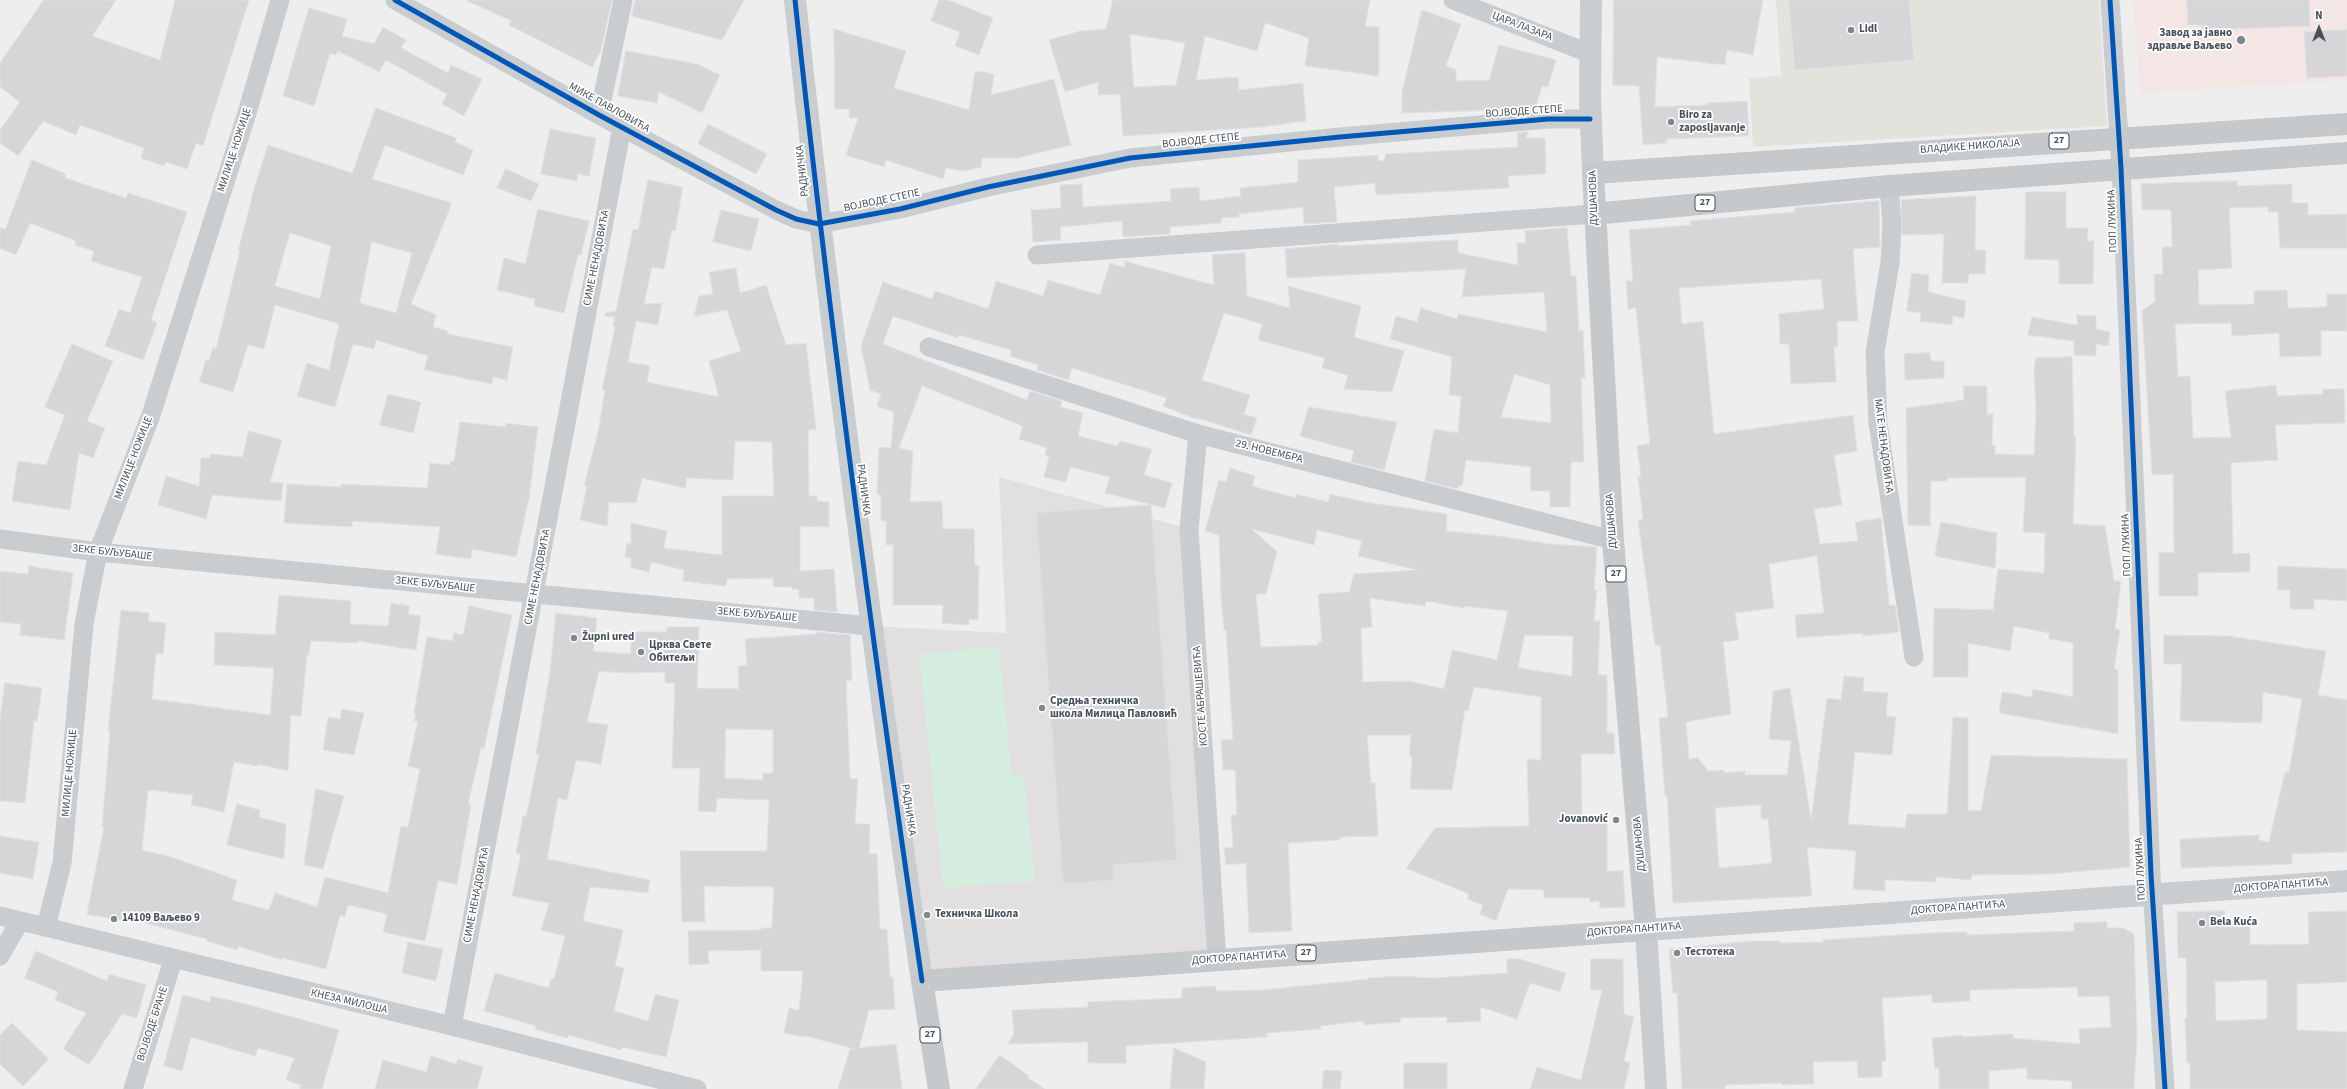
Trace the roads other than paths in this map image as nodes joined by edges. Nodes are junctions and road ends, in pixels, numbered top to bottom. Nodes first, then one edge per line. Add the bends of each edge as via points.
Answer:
1 (280, 0) edge
2 (395, 0) edge
3 (622, 0) edge
4 (796, 0) edge
5 (1454, 0) edge
6 (1591, 0) edge
7 (2110, 0) edge
8 (1591, 54) junction
9 (599, 115) junction
10 (1590, 119) junction
11 (2347, 124) edge
12 (622, 127) junction
13 (2118, 137) junction
14 (2347, 154) edge
15 (2121, 168) junction
16 (1593, 173) junction
17 (1889, 186) junction
18 (1594, 214) junction
19 (819, 224) junction
20 (1037, 255) dead end
21 (929, 347) dead end
22 (1198, 434) junction
23 (0, 539) edge
24 (1613, 540) junction
25 (98, 552) junction
26 (534, 595) junction
27 (870, 626) junction
28 (1914, 657) dead end
29 (2347, 881) edge
30 (2152, 894) junction
31 (0, 916) edge
32 (20, 920) junction
33 (46, 927) junction
34 (1646, 930) junction
35 (0, 956) edge
36 (174, 960) junction
37 (1217, 960) junction
38 (922, 981) junction
39 (452, 1026) junction
40 (688, 1088) edge
41 (133, 1089) edge
42 (939, 1089) edge
43 (1656, 1089) edge
44 (2165, 1089) edge

1 - 25 street, МИЛИЦЕ НОЖИЦЕ via 247,113 151,415
2 - 9 street, МИКЕ ПАВЛОВИЋА
3 - 9 street
4 - 19 street, РАДНИЧКА
5 - 8 street, ЦАРА ЛАЗАРА
6 - 8 street, ДУШАНОВА
7 - 13 street, ПОП ЛУКИНА
8 - 10 street, ДУШАНОВА
9 - 12 street, МИКЕ ПАВЛОВИЋА
10 - 16 street, ДУШАНОВА
10 - 19 street, ВОЈВОДЕ СТЕПЕ via 1548,119 1394,132 1130,158
11 - 13 main road, ВЛАДИКЕ НИКОЛАЈА / 27
12 - 19 street, МИКЕ ПАВЛОВИЋА via 776,210 796,219
12 - 26 street, СИМЕ НЕНАДОВИЋА
13 - 15 street, ПОП ЛУКИНА
13 - 16 main road, ВЛАДИКЕ НИКОЛАЈА / 27
14 - 15 main road, 27
15 - 17 main road, 27
15 - 30 street, ПОП ЛУКИНА
16 - 18 main road, ДУШАНОВА / 27
17 - 18 main road, 27
17 - 28 street, МАТЕ НЕНАДОВИЋА via 1892,224 1890,263 1876,337 1876,392 1878,424
18 - 20 street
18 - 24 main road, ДУШАНОВА / 27
19 - 27 street, РАДНИЧКА
21 - 22 street, 29. НОВЕМБРА
22 - 24 street, 29. НОВЕМБРА
22 - 37 street, КОСТЕ АБРАШЕВИЋА via 1189,529
23 - 25 street, ЗЕКЕ БУЉУБАШЕ
24 - 34 main road, ДУШАНОВА / 27
25 - 26 street, ЗЕКЕ БУЉУБАШЕ
25 - 33 street, МИЛИЦЕ НОЖИЦЕ via 84,624 62,863
26 - 27 street, ЗЕКЕ БУЉУБАШЕ
26 - 39 street, СИМЕ НЕНАДОВИЋА
27 - 38 street, РАДНИЧКА
29 - 30 street, ДОКТОРА ПАНТИЋА
30 - 34 street, ДОКТОРА ПАНТИЋА
30 - 44 street, ПОП ЛУКИНА
31 - 32 street, КНЕЗА МИЛОША
32 - 33 street, КНЕЗА МИЛОША
32 - 35 street
33 - 36 street, КНЕЗА МИЛОША
34 - 37 main road, ДОКТОРА ПАНТИЋА / 27
34 - 43 street, ДУШАНОВА
36 - 39 street, КНЕЗА МИЛОША
36 - 41 street, ВОЈВОДЕ БРАНЕ
37 - 38 main road, ДОКТОРА ПАНТИЋА / 27
38 - 42 main road, РАДНИЧКА / 27
39 - 40 street, КНЕЗА МИЛОША

